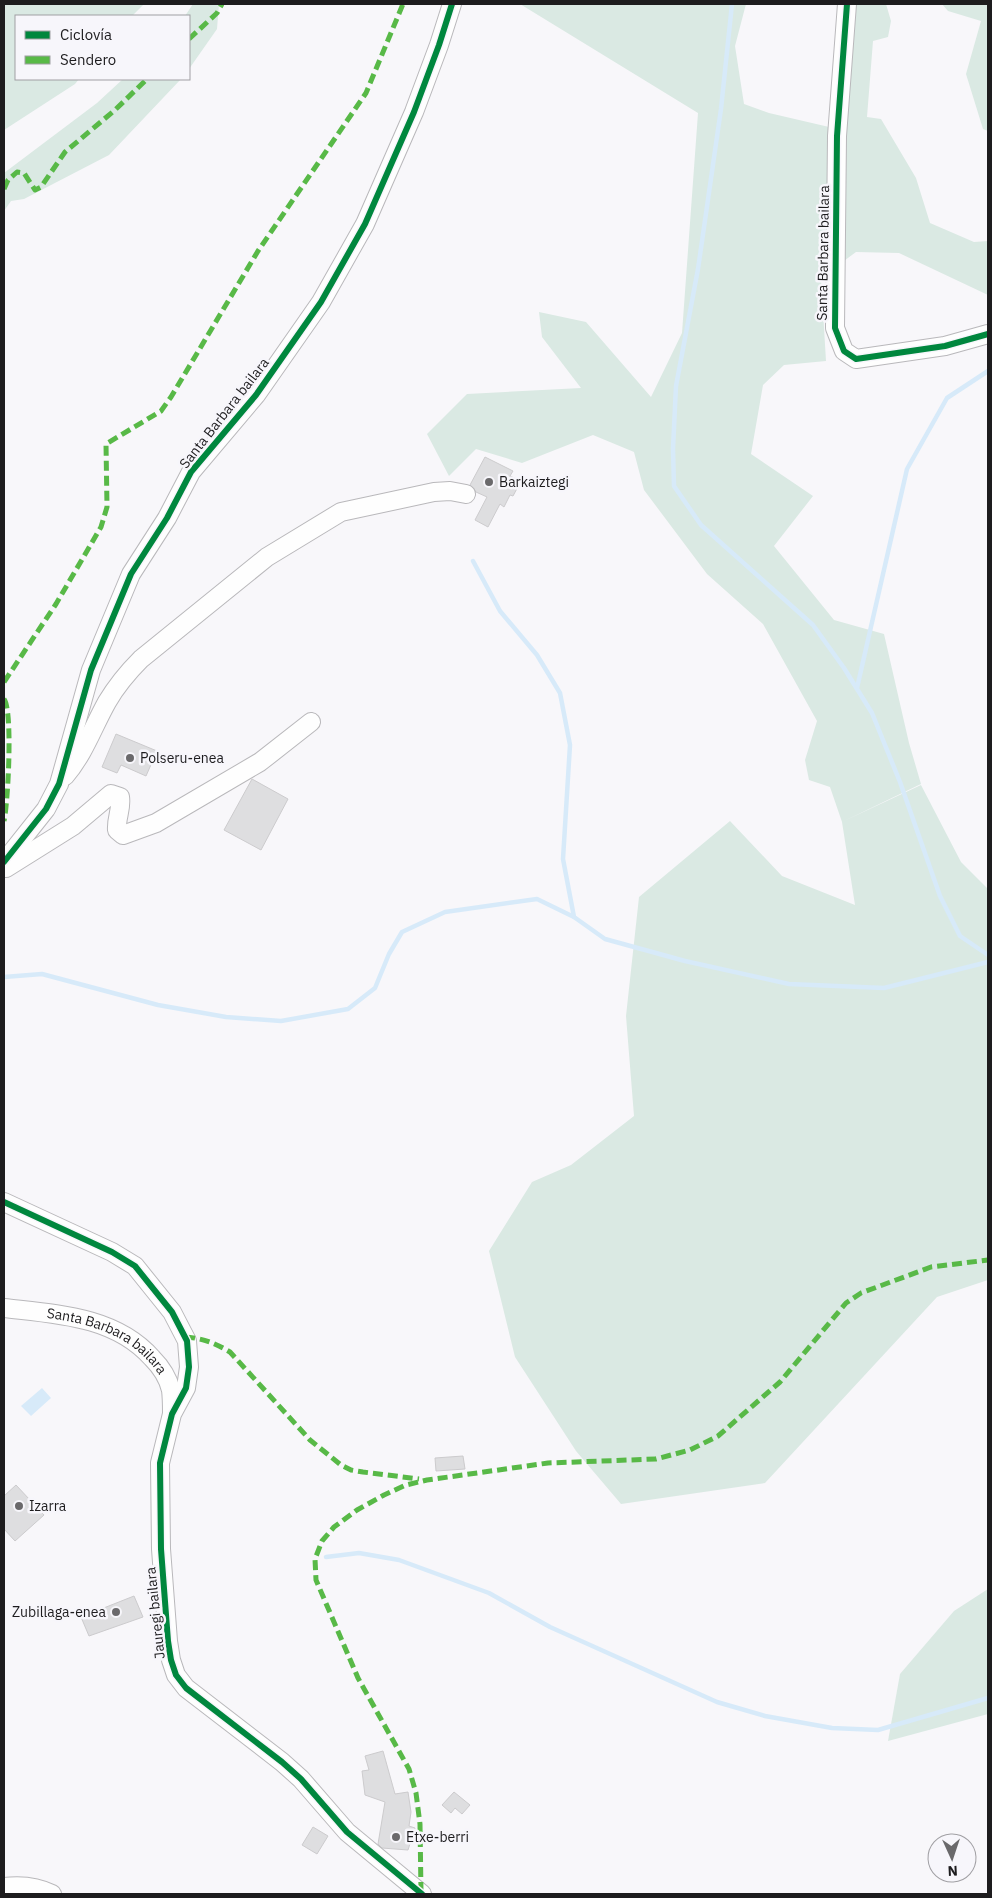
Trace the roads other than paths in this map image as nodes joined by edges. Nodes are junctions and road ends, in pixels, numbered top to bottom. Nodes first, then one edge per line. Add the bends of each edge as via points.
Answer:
1 (452, 4) edge
2 (847, 4) edge
3 (988, 334) edge
4 (466, 494) dead end
5 (311, 722) dead end
6 (58, 784) junction
7 (4, 862) edge
8 (4, 870) edge
9 (4, 1202) edge
10 (4, 1308) edge
11 (172, 1414) junction
12 (4, 1887) edge
13 (52, 1894) edge
14 (422, 1894) edge

1 - 6 street, Santa Barbara bailara via 414,112 360,233 321,302 256,395 191,472 167,518 131,574 91,670
2 - 3 street, Santa Barbara bailara via 837,136 835,328 844,351 856,359 945,346
4 - 6 street via 434,492 341,512 267,558 124,676 72,768
5 - 8 street via 260,762 156,823 123,835 117,830 116,823 122,807 120,797 111,794 73,826
6 - 7 street, Santa Barbara bailara via 46,809
9 - 11 street, Jauregi bailara via 112,1252 135,1266 152,1285 172,1312 187,1341 189,1367 186,1388
10 - 11 street, Santa Barbara bailara via 86,1320 111,1326 129,1337 165,1375 171,1392
11 - 14 street, Jauregi bailara via 160,1463 160,1501 168,1641 176,1675 186,1688 282,1762 301,1779 346,1832
12 - 13 street via 45,1890

